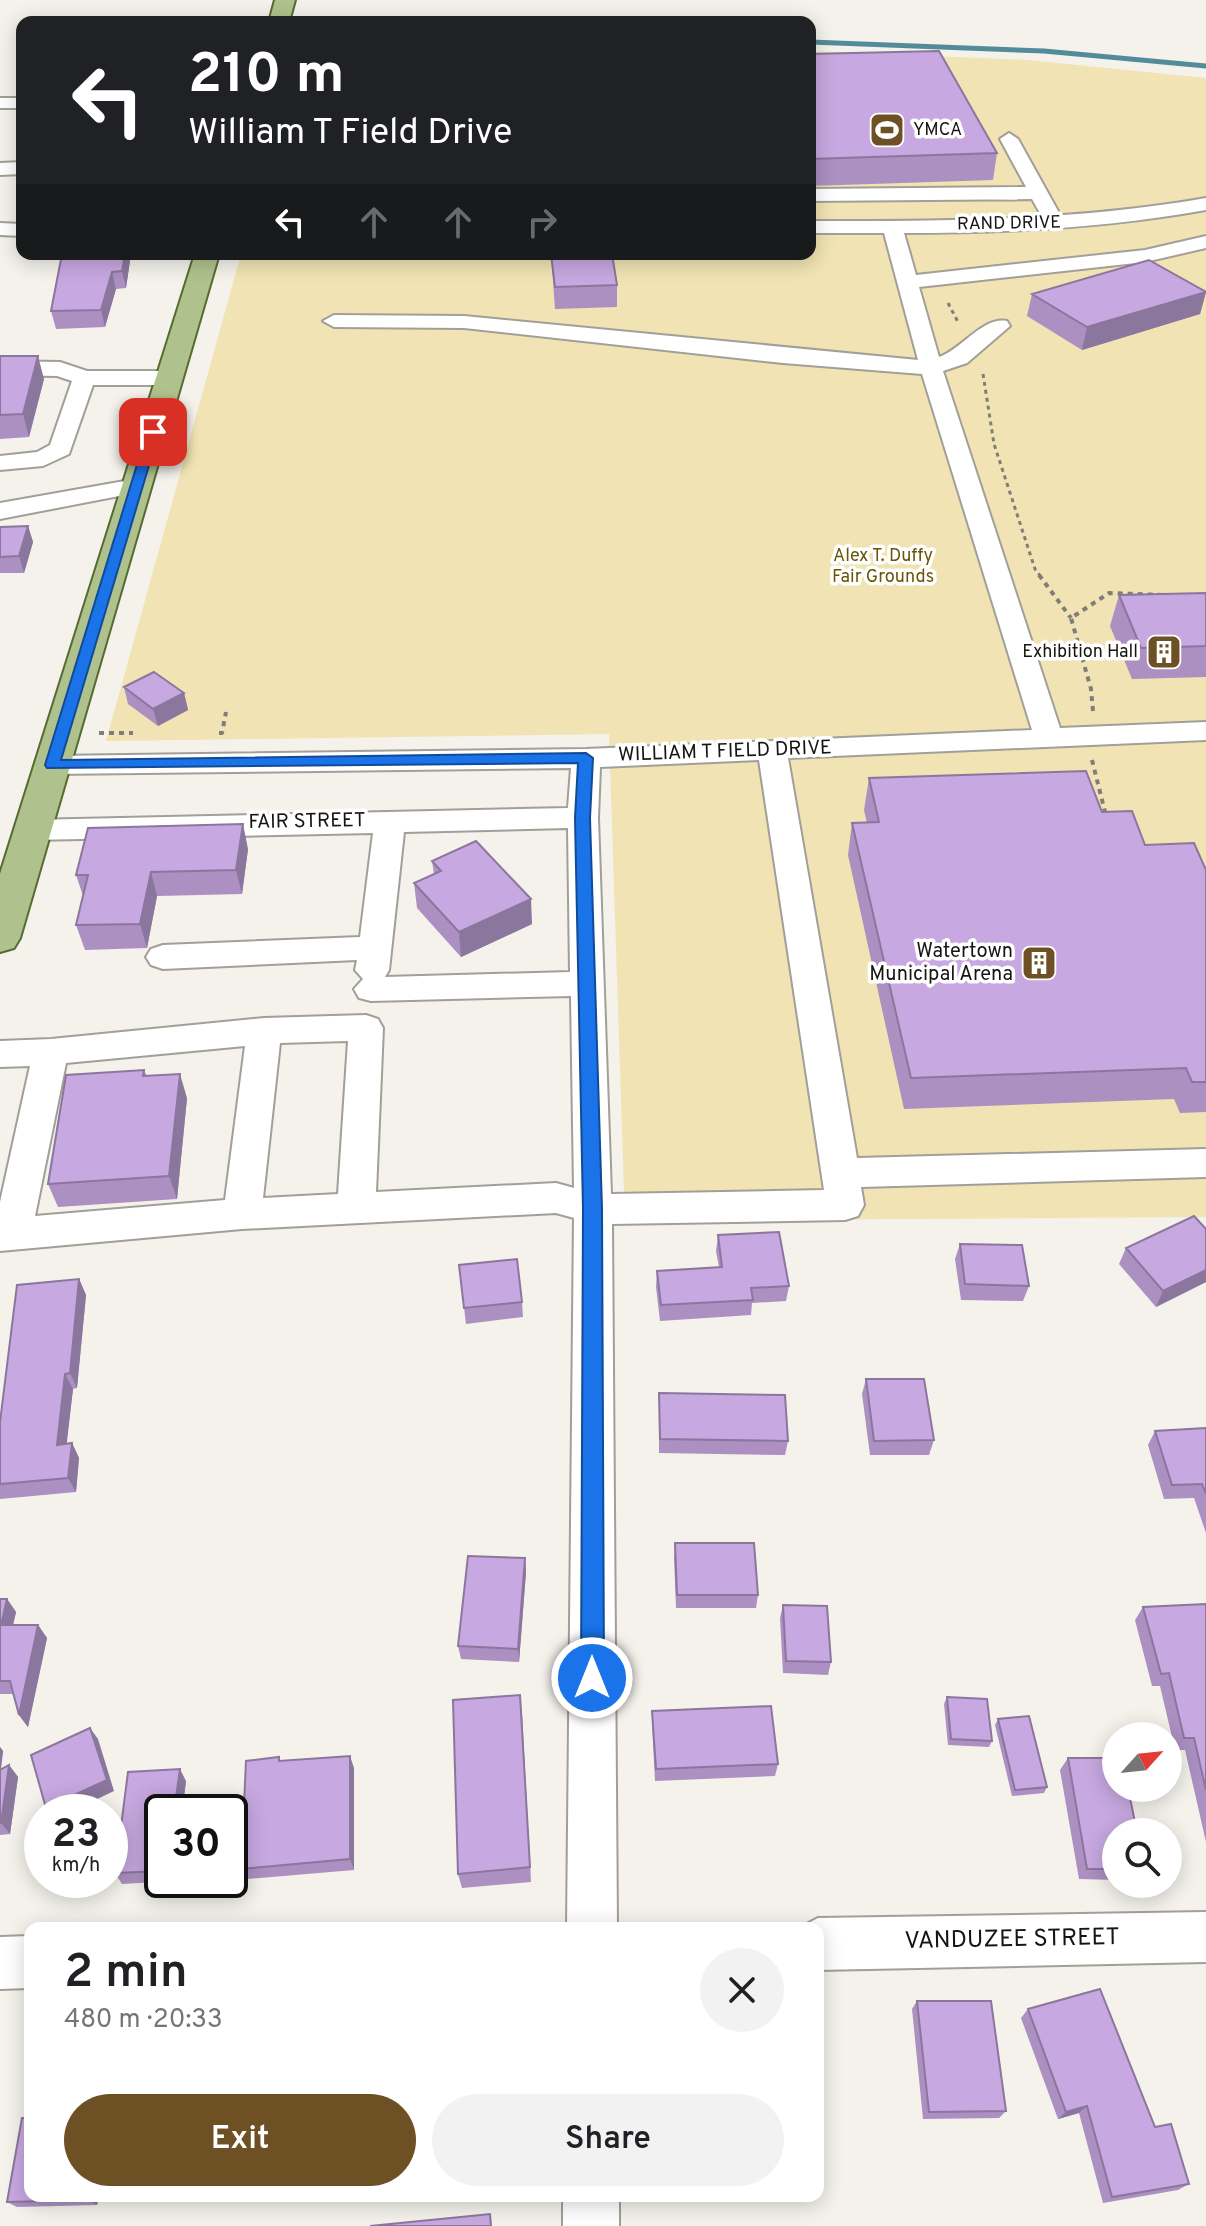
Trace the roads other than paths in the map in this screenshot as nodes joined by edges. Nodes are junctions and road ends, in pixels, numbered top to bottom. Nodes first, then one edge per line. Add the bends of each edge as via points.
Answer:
1 (1009, 139) dead end
2 (1038, 193) junction
3 (816, 195) edge
4 (1206, 204) edge
5 (1055, 223) junction
6 (892, 226) junction
7 (816, 227) edge
8 (1206, 242) edge
9 (205, 260) edge
10 (906, 282) junction
11 (334, 321) dead end
12 (999, 326) dead end
13 (1, 368) edge
14 (931, 368) junction
15 (84, 378) junction
16 (169, 378) junction
17 (0, 463) edge
18 (136, 486) junction
19 (0, 511) edge
20 (1206, 731) edge
21 (1049, 738) junction
22 (772, 750) junction
23 (586, 758) junction
24 (52, 765) junction
25 (583, 818) junction
26 (390, 821) junction
27 (31, 830) junction
28 (0, 938) edge
29 (375, 948) junction
30 (163, 957) dead end
31 (588, 984) junction
32 (371, 989) junction
33 (366, 1028) junction
34 (264, 1031) junction
35 (51, 1052) junction
36 (0, 1054) edge
37 (1206, 1163) edge
38 (841, 1173) junction
39 (356, 1207) junction
40 (593, 1209) junction
41 (242, 1214) junction
42 (6, 1234) edge
43 (592, 1922) edge
44 (1206, 1937) edge
45 (824, 1944) edge
46 (24, 1962) edge
47 (0, 1963) edge
48 (591, 2202) edge
49 (591, 2226) edge

1 - 2 street
2 - 3 street
2 - 5 street
4 - 5 street, RAND DRIVE
5 - 6 street, RAND DRIVE
6 - 7 street, RAND DRIVE
6 - 10 street
8 - 10 street via 1145,256
9 - 16 main road
10 - 14 street
11 - 14 street via 464,322
12 - 14 street via 959,358
13 - 15 street via 60,369
14 - 21 street
15 - 16 street
15 - 17 street via 61,449 43,459
16 - 18 main road
18 - 19 street
18 - 24 main road
20 - 21 street, WILLIAM T FIELD DRIVE
21 - 22 street, WILLIAM T FIELD DRIVE
22 - 23 street, WILLIAM T FIELD DRIVE
22 - 38 street
23 - 24 street, WILLIAM T FIELD DRIVE
23 - 25 street
24 - 27 main road
25 - 26 street, FAIR STREET
25 - 31 street
26 - 27 street, FAIR STREET
26 - 29 street
27 - 28 main road
29 - 30 street
29 - 32 street
31 - 32 street
31 - 40 street
32 - 33 street
33 - 34 street
33 - 39 street
34 - 35 street
34 - 41 street
35 - 36 street
35 - 42 street
37 - 38 street
38 - 40 street via 845,1205
39 - 40 street via 556,1198
39 - 41 street
40 - 43 street
41 - 42 street
44 - 45 street, VANDUZEE STREET
46 - 47 street
48 - 49 street

